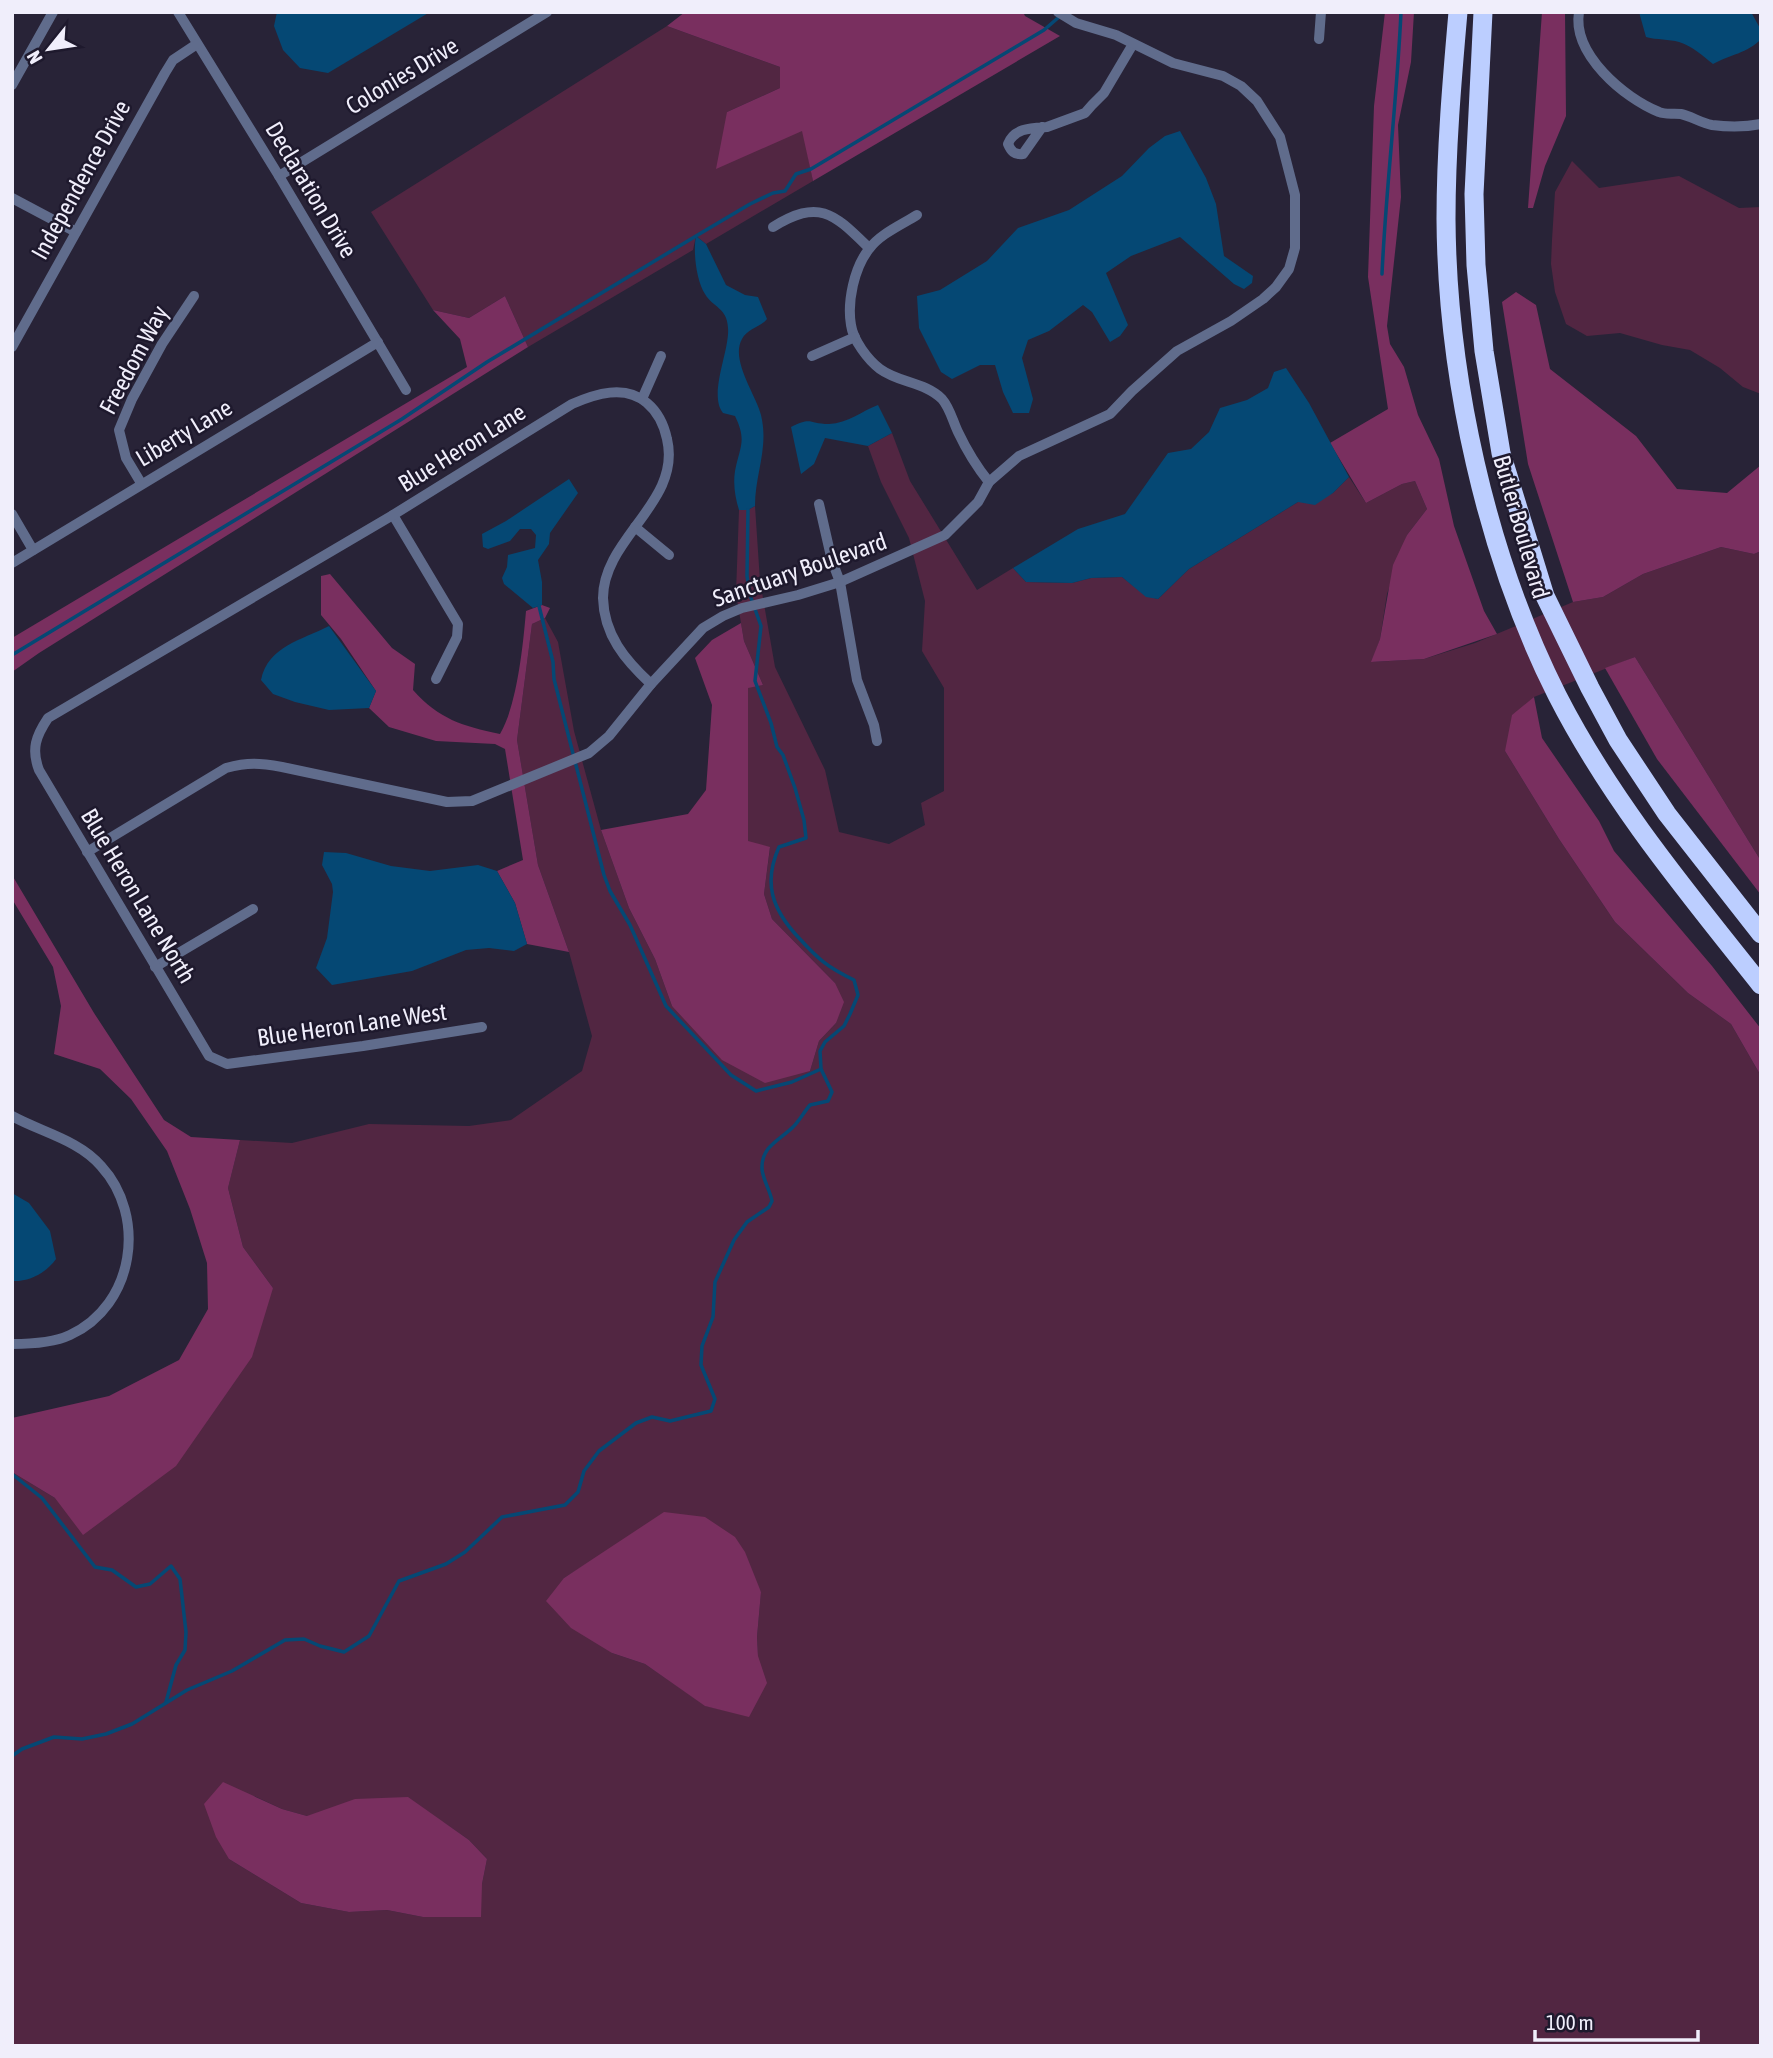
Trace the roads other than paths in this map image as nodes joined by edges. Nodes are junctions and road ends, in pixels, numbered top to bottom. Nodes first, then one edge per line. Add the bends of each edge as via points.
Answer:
1 (52, 12) edge
2 (178, 12) edge
3 (547, 12) edge
4 (1058, 12) edge
5 (1321, 12) edge
6 (1458, 12) edge
7 (1483, 12) edge
8 (1494, 12) edge
9 (1580, 12) edge
10 (1320, 39) dead end
11 (197, 44) junction
12 (1133, 44) junction
13 (12, 85) edge
14 (1761, 124) edge
15 (1042, 127) dead end
16 (1476, 138) junction
17 (279, 176) junction
18 (12, 198) edge
19 (917, 215) dead end
20 (772, 227) dead end
21 (76, 232) junction
22 (869, 248) junction
23 (194, 296) dead end
24 (855, 337) junction
25 (378, 342) junction
26 (12, 347) edge
27 (661, 356) dead end
28 (812, 356) dead end
29 (406, 390) dead end
30 (642, 399) junction
31 (989, 482) junction
32 (141, 483) junction
33 (819, 504) dead end
34 (12, 514) edge
35 (393, 515) junction
36 (635, 527) junction
37 (33, 550) junction
38 (669, 555) dead end
39 (12, 563) edge
40 (840, 582) junction
41 (436, 678) dead end
42 (651, 684) junction
43 (37, 738) joint
44 (877, 741) dead end
45 (87, 852) junction
46 (253, 909) dead end
47 (1761, 934) edge
48 (155, 967) junction
49 (1761, 985) edge
50 (482, 1027) dead end
51 (227, 1064) joint
52 (12, 1116) edge
53 (12, 1344) edge

1 - 13 street
2 - 11 street, Declaration Drive
3 - 17 street, Colonies Drive
4 - 12 street, Sanctuary Boulevard
5 - 10 street
6 - 49 highway, Butler Boulevard via 1446,218 1451,321 1461,398 1482,489 1520,612 1557,695 1626,810
7 - 16 highway, Butler Boulevard
8 - 16 highway
9 - 14 street via 1577,24 1584,45 1600,69 1630,97 1662,113 1711,124
11 - 17 street, Declaration Drive
11 - 21 street, Independence Drive via 173,60 164,73
12 - 15 street via 1104,93 1085,113
12 - 31 street, Sanctuary Boulevard via 1172,63 1223,76 1257,101 1280,137 1295,195 1289,269 1263,299 1178,351 1110,414 1019,456
16 - 47 highway, Butler Boulevard via 1476,265 1484,351 1501,453 1545,596 1618,740 1667,814
17 - 25 street, Declaration Drive
18 - 21 street
19 - 22 street
20 - 22 street via 788,218 823,212 840,220
21 - 26 street, Independence Drive
22 - 24 street via 857,271 850,311
23 - 32 street, Freedom Way via 162,345 119,430 126,458
24 - 28 street
24 - 31 street via 881,370 940,397 969,455
25 - 29 street, Declaration Drive
25 - 32 street, Liberty Lane
27 - 30 street
30 - 35 street, Blue Heron Lane via 612,392 572,404
30 - 36 street via 657,411 670,453 659,492
31 - 40 street, Sanctuary Boulevard via 978,502 945,535
32 - 37 street, Liberty Lane
33 - 40 street
34 - 37 street
35 - 41 street via 458,624 457,637
35 - 43 street, Blue Heron Lane via 48,718
36 - 38 street
36 - 42 street via 609,570 603,596 605,623 614,643
37 - 39 street, Liberty Lane
40 - 42 street, Sanctuary Boulevard via 743,608 703,628
40 - 44 street via 857,680
42 - 45 street, Sanctuary Boulevard via 609,736 589,753 472,801 447,802 255,762 226,768
43 - 45 street, Blue Heron Lane North via 34,757 39,769
45 - 48 street, Blue Heron Lane North
46 - 48 street
48 - 51 street, Blue Heron Lane North via 209,1056
50 - 51 street, Blue Heron Lane West
52 - 53 street via 100,1163 124,1203 129,1243 120,1282 94,1319 71,1335 49,1342

